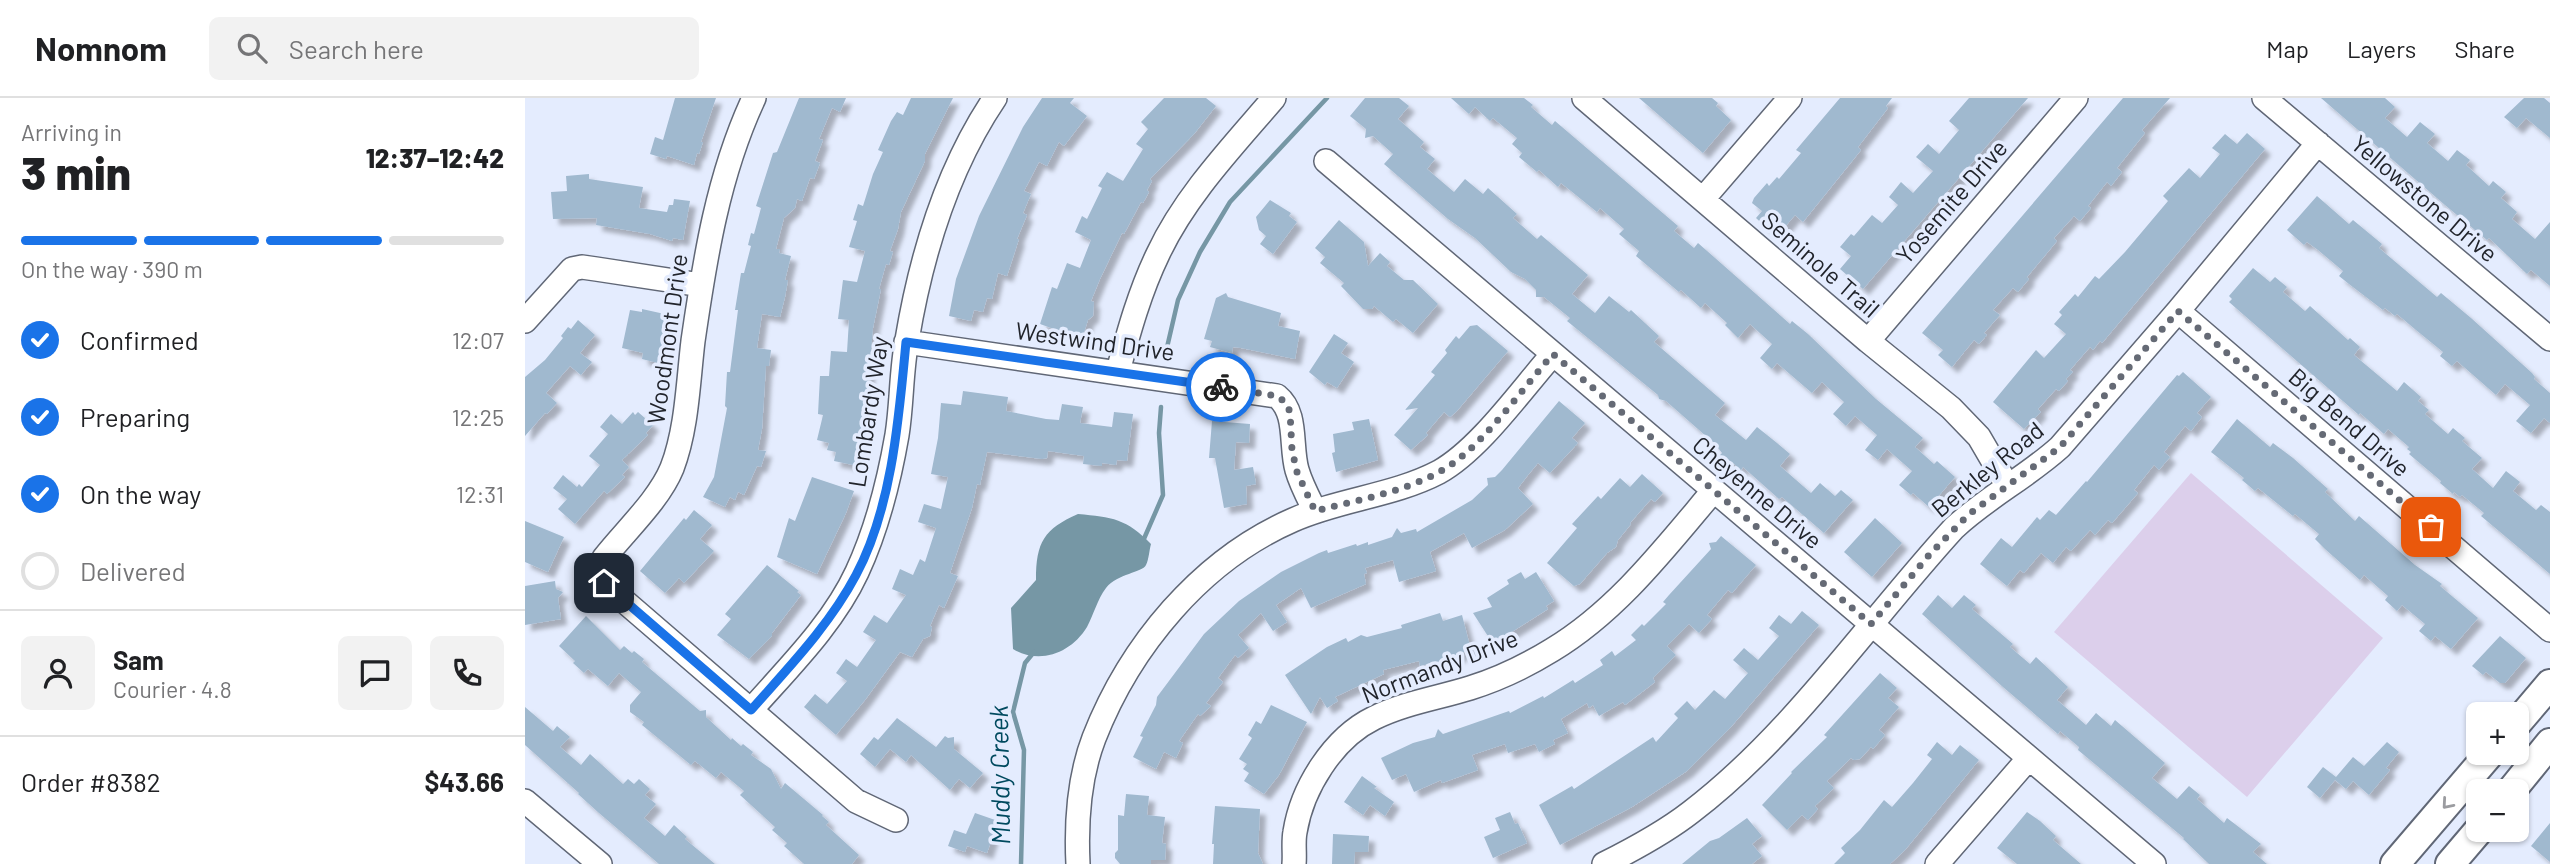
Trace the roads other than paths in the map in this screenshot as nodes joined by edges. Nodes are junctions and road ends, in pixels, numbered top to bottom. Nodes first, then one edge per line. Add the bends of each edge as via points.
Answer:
1 (754, 98) edge
2 (995, 98) edge
3 (1584, 98) edge
4 (1790, 98) edge
5 (2076, 98) edge
6 (2265, 98) edge
7 (1266, 101) edge
8 (2318, 143) junction
9 (1326, 161) dead end
10 (1703, 199) junction
11 (701, 285) junction
12 (2178, 311) junction
13 (525, 321) edge
14 (2550, 339) edge
15 (1868, 341) junction
16 (906, 342) junction
17 (1553, 354) junction
18 (1118, 371) junction
19 (2007, 485) junction
20 (1714, 490) junction
21 (1315, 511) junction
22 (1871, 624) junction
23 (2550, 630) edge
24 (2550, 684) edge
25 (2529, 709) edge
26 (751, 710) junction
27 (2550, 743) edge
28 (2029, 758) junction
29 (2480, 765) edge
30 (2521, 779) edge
31 (525, 801) edge
32 (896, 820) dead end
33 (2469, 842) edge
34 (600, 864) edge
35 (1078, 864) edge
36 (1294, 864) edge
37 (1604, 864) edge
38 (1937, 864) edge
39 (2154, 864) edge
40 (2395, 864) edge
41 (2450, 864) edge

1 - 11 street, Woodmont Drive via 720,190
2 - 16 street, Lombardy Way via 966,148 936,223
3 - 10 street, Seminole Trail
4 - 10 street
5 - 15 street, Yosemite Drive
6 - 8 street, Yellowstone Drive
7 - 18 street via 1191,199 1158,253
8 - 12 street, Berkley Road
8 - 14 street, Yellowstone Drive
9 - 17 street, Cheyenne Drive
10 - 15 street, Seminole Trail
11 - 13 street via 572,269
11 - 26 street, Woodmont Drive via 682,431 672,467 657,493 604,558 600,570 604,583
12 - 19 street, Berkley Road via 2060,447
12 - 23 street, Big Bend Drive
15 - 19 street, Seminole Trail via 1959,415 1979,437
16 - 18 street, Westwind Drive
16 - 26 street, Lombardy Way via 897,434 874,531 856,574 816,635
17 - 20 street, Cheyenne Drive
17 - 21 street via 1486,431 1440,471 1385,493
18 - 21 street, Westwind Drive via 1277,396 1290,412 1295,461
19 - 22 street, Berkley Road via 1954,528
20 - 22 street, Cheyenne Drive
20 - 36 street, Normandy Drive via 1625,592 1554,649 1497,678 1372,718 1352,732 1314,777 1301,806
21 - 35 street via 1272,531 1198,583 1136,656 1094,738 1086,765 1076,833
22 - 28 street, Cheyenne Drive
22 - 37 street, Berkley Road via 1722,788 1657,836
24 - 25 main road
26 - 32 street via 856,801
27 - 30 main road
28 - 38 street
28 - 39 street, Cheyenne Drive
29 -> 40 main road
31 - 34 street
33 - 41 main road

